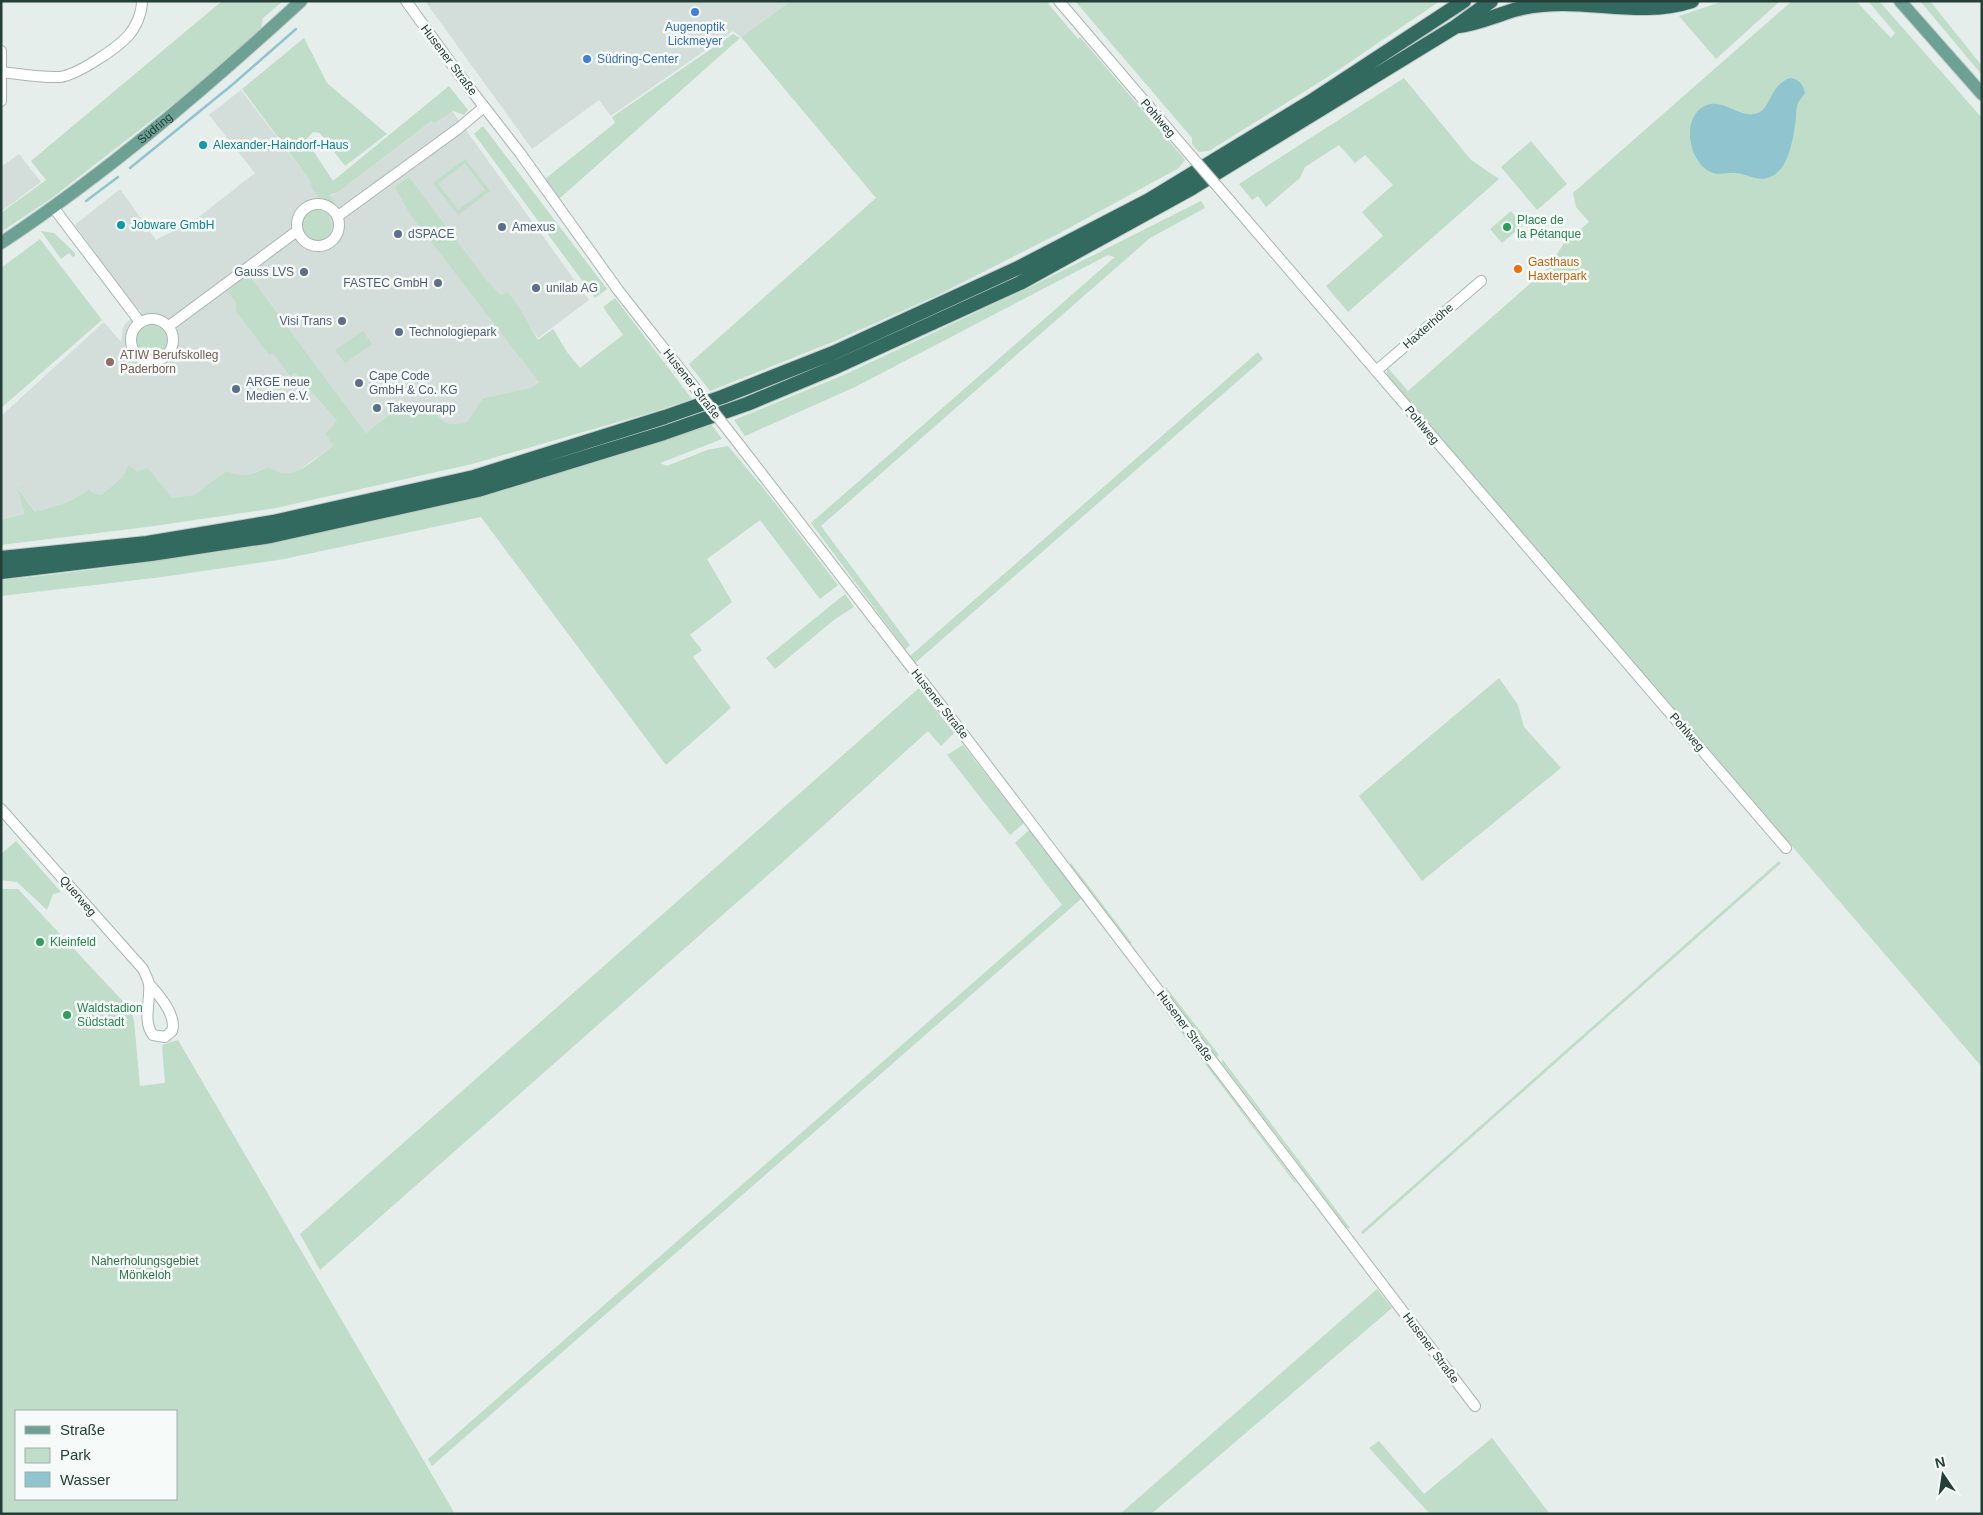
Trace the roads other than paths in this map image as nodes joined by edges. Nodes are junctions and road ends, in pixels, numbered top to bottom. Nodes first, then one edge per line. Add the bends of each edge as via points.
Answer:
1 (142, 1) edge
2 (301, 1) edge
3 (406, 1) edge
4 (1059, 1) edge
5 (1464, 1) edge
6 (1491, 1) edge
7 (1692, 1) edge
8 (1900, 1) edge
9 (1455, 27) junction
10 (1, 50) edge
11 (2, 72) edge
12 (1982, 94) edge
13 (1, 102) edge
14 (484, 107) junction
15 (53, 207) junction
16 (338, 216) junction
17 (297, 231) junction
18 (1, 243) edge
19 (1481, 280) dead end
20 (140, 322) junction
21 (169, 326) junction
22 (1376, 371) junction
23 (1, 558) edge
24 (1, 572) edge
25 (1, 809) edge
26 (1786, 848) dead end
27 (150, 985) junction
28 (1475, 1406) dead end

1 - 11 street via 139,17 127,37 81,70 58,77
2 - 15 main road, Südring via 191,100
3 - 14 street, Husener Straße
4 - 22 street, Pohlweg, bridge
5 - 23 highway via 1310,102 1149,200 1020,267 833,353 722,397 474,477 283,520 147,542
6 - 9 highway
7 - 9 highway via 1638,9 1562,4 1504,13 1477,24
8 - 12 main road
9 - 24 highway via 1192,188 1020,283 746,404 664,433 469,492 271,536
10 - 11 street
11 - 13 street
14 - 16 street
14 - 28 street, Husener Straße, bridge via 618,290 958,727
15 - 18 main road, Südring
15 - 20 street
16 - 17 street via 329,206 310,204 299,213
16 - 17 street via 339,228 333,240 324,246 307,244
17 - 21 street
19 - 22 street, Haxterhöhe
20 - 21 street via 150,318
20 - 21 street via 131,336 132,348 139,357 149,361 160,360 172,348 174,338
22 - 26 street, Pohlweg
25 - 27 street, Querweg via 136,960
27 - 27 street, Querweg via 149,1027 156,1036 165,1037 172,1031 174,1023

